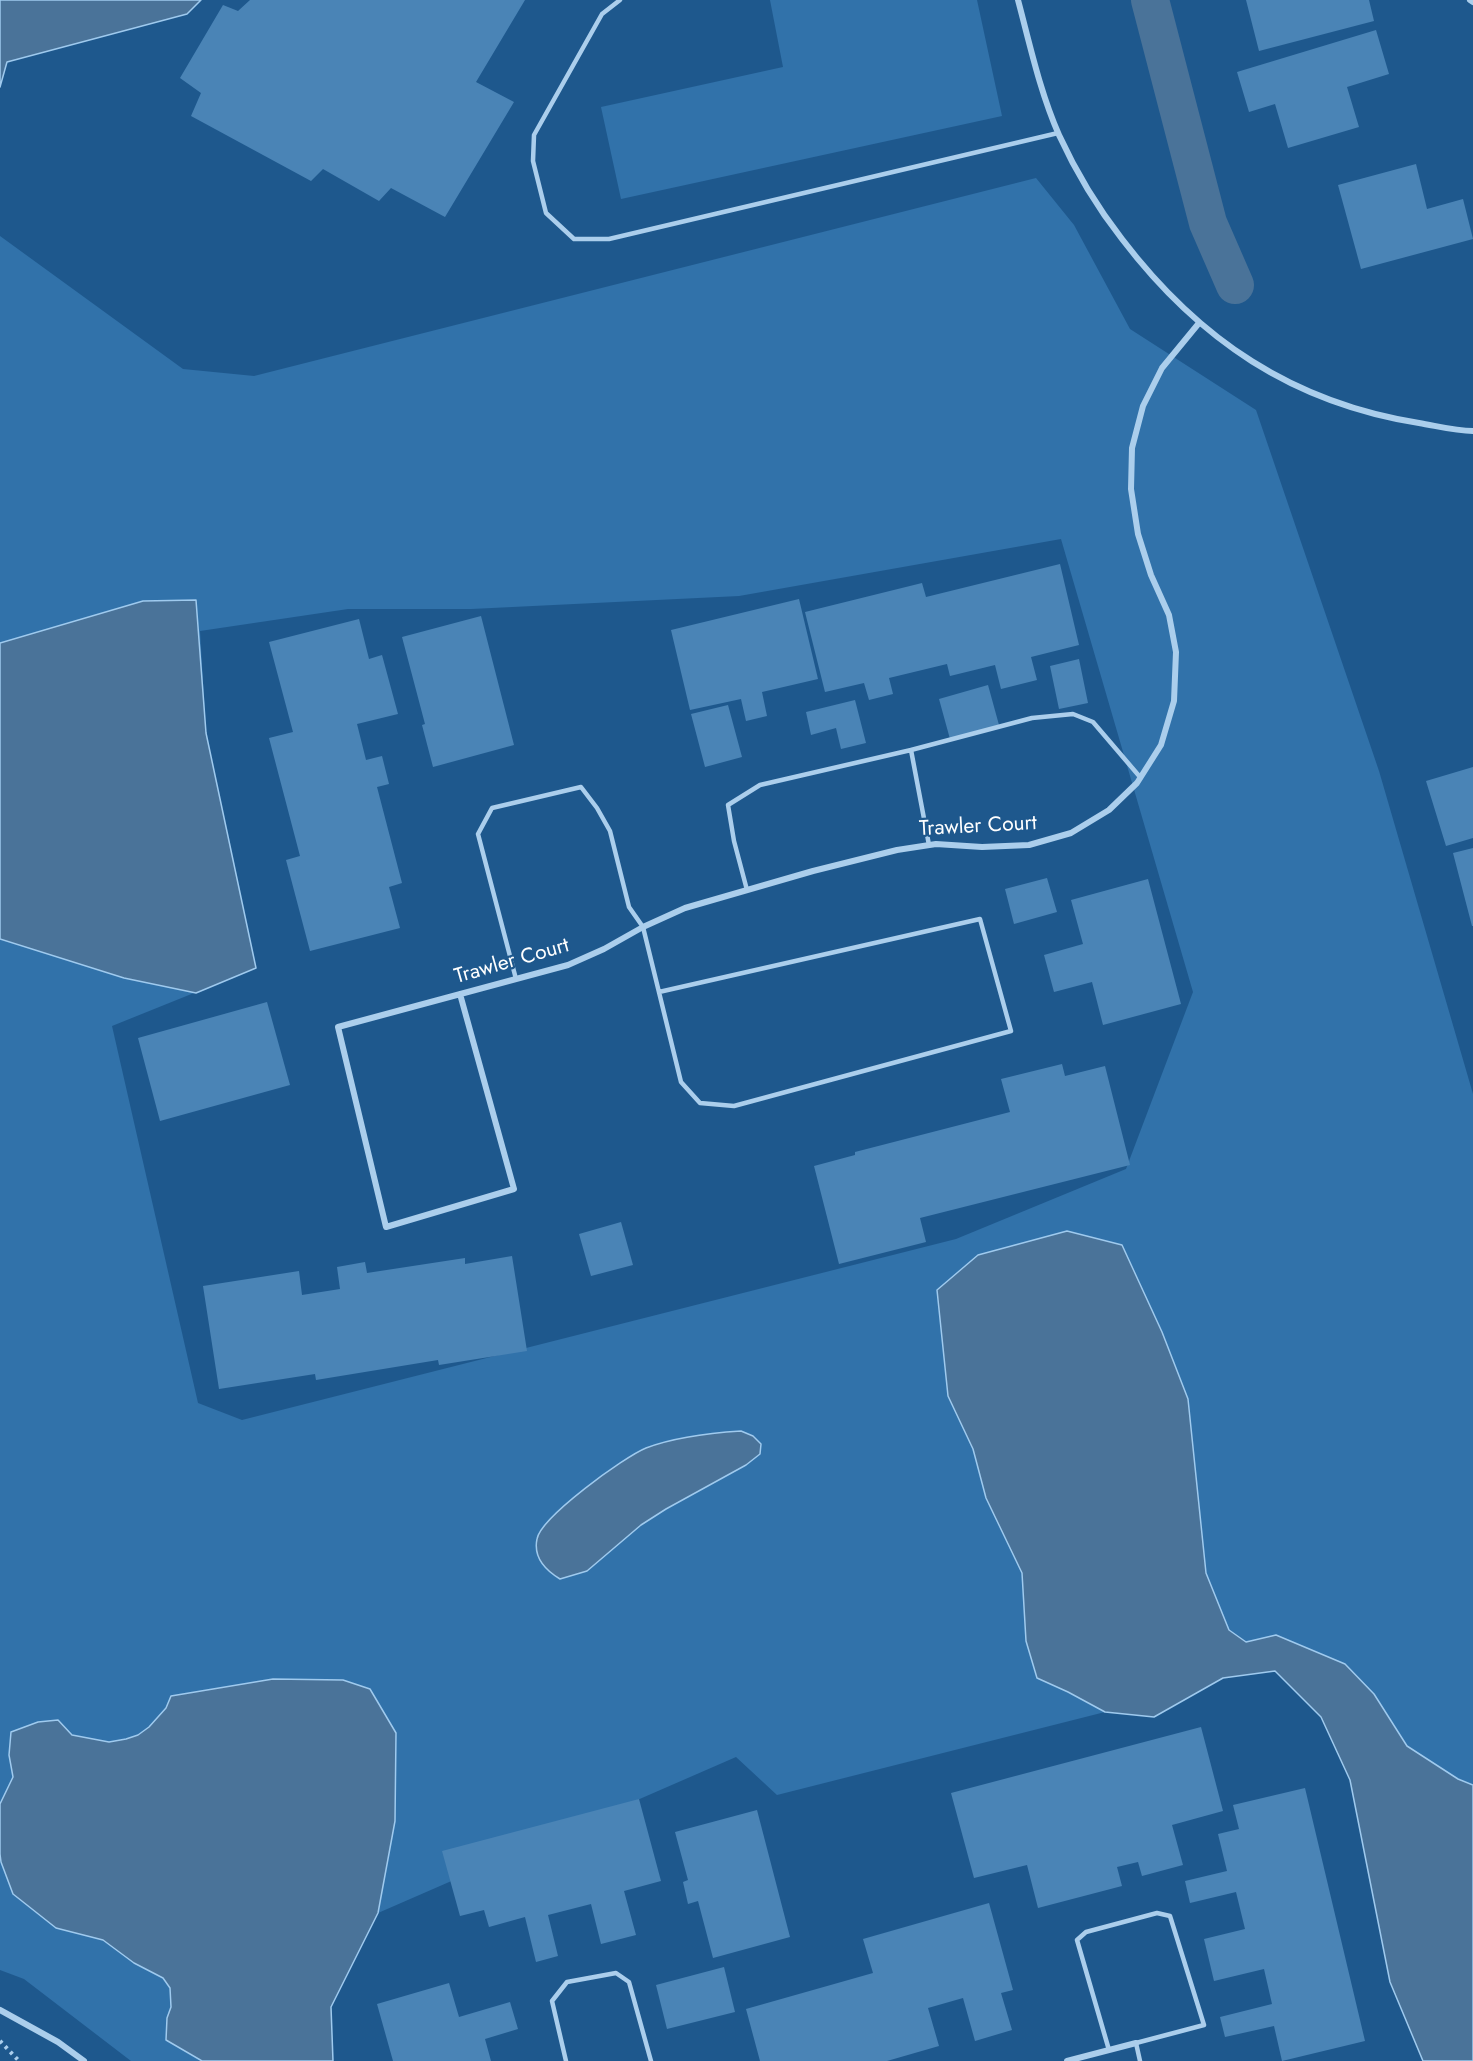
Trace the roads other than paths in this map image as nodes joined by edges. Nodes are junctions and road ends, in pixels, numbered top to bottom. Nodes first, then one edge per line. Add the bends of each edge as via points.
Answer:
1 (620, 0) edge
2 (1018, 0) edge
3 (1058, 133) junction
4 (1199, 323) junction
5 (1473, 431) edge
6 (911, 750) junction
7 (1140, 777) junction
8 (929, 845) junction
9 (747, 890) junction
10 (643, 927) junction
11 (516, 979) junction
12 (659, 992) junction
13 (460, 994) junction
14 (0, 2010) edge
15 (1136, 2043) junction
16 (1109, 2050) junction
17 (84, 2061) edge
18 (566, 2061) edge
19 (651, 2061) edge
20 (1067, 2061) edge
21 (1140, 2061) edge

1 - 3 lane via 602,14 534,135 533,161 546,213 574,239 609,239
2 - 3 street
3 - 4 street via 1101,211 1148,274
4 - 5 street via 1242,356 1304,390 1388,418
4 - 7 street, Trawler Court via 1162,368 1143,406 1132,448 1131,489 1138,534 1169,615 1176,652 1174,701 1161,745
6 - 7 lane via 1032,718 1073,714 1093,722
6 - 8 lane
6 - 9 lane via 760,785 728,805
7 - 8 street, Trawler Court via 1109,810 1071,833 1029,845
8 - 9 street, Trawler Court
9 - 10 street, Trawler Court via 685,908
10 - 11 street, Trawler Court via 568,965
10 - 11 lane via 629,907 610,831 581,788 492,808 478,834
10 - 12 lane
11 - 13 street, Trawler Court
12 - 12 lane via 681,1082 700,1103 734,1106 1011,1031 980,919
13 - 13 street, Trawler Court via 338,1027 386,1227 514,1189
14 - 17 street
15 - 16 street
15 - 16 lane via 1204,2025 1170,1916 1157,1913 1086,1932 1077,1940
15 - 21 lane
16 - 20 street
18 - 19 lane via 552,2001 567,1982 616,1973 629,1982

